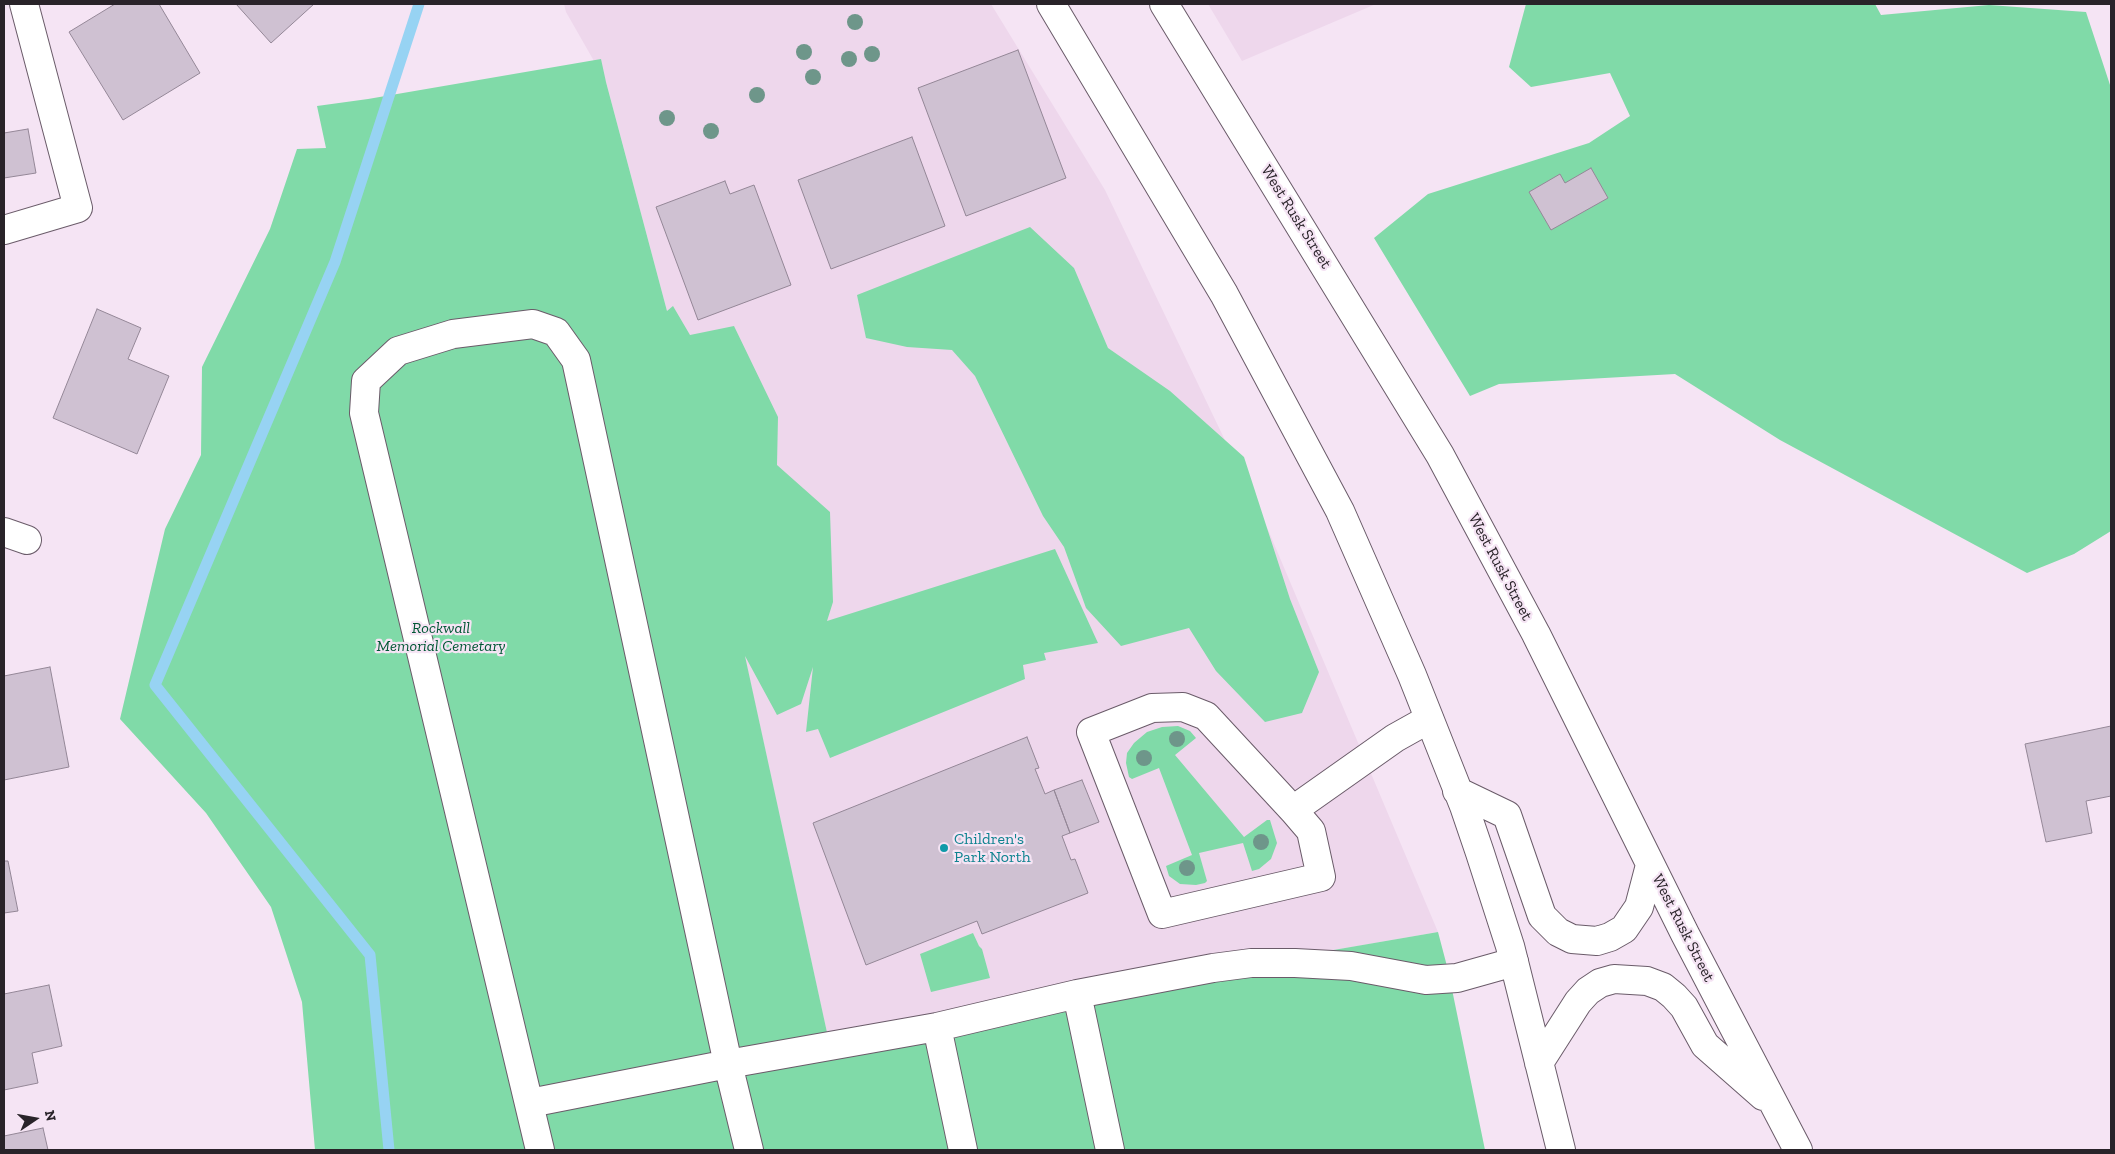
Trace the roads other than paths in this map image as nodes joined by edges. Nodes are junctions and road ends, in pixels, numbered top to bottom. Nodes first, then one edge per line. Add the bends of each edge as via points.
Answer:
1 (24, 4) edge
2 (1051, 4) edge
3 (1164, 4) edge
4 (4, 230) edge
5 (1429, 719) junction
6 (1457, 791) junction
7 (1293, 810) junction
8 (1650, 864) junction
9 (1514, 962) junction
10 (1077, 994) junction
11 (937, 1027) junction
12 (1539, 1063) junction
13 (728, 1064) junction
14 (530, 1103) junction
15 (1776, 1107) junction
16 (540, 1150) edge
17 (749, 1150) edge
18 (963, 1150) edge
19 (1110, 1150) edge
20 (1561, 1150) edge
21 (1798, 1150) edge

1 - 4 main road via 78,208
2 - 5 main road via 1224,294 1313,458 1340,511
3 - 8 main road, West Rusk Street via 1440,454 1536,634
5 - 6 main road
5 - 7 main road via 1395,738
6 - 8 main road via 1506,816 1542,916 1558,932 1572,939 1597,941 1610,938 1624,929 1639,907
6 - 9 main road
7 - 7 main road via 1311,831 1321,876 1162,914 1091,732 1152,708 1183,708 1206,716
8 - 15 main road, West Rusk Street
9 - 10 main road via 1457,978 1426,980 1351,966 1250,963
9 - 12 main road
10 - 11 main road
10 - 19 main road
11 - 13 main road
11 - 18 main road
12 - 15 main road via 1588,991 1614,979 1647,981 1663,987 1674,996 1684,1007 1705,1045
12 - 20 main road
13 - 14 main road
13 - 14 main road via 576,360 556,332 533,324 453,334 398,351 366,381 364,413
13 - 17 main road
14 - 16 main road
15 - 21 main road, West Rusk Street

